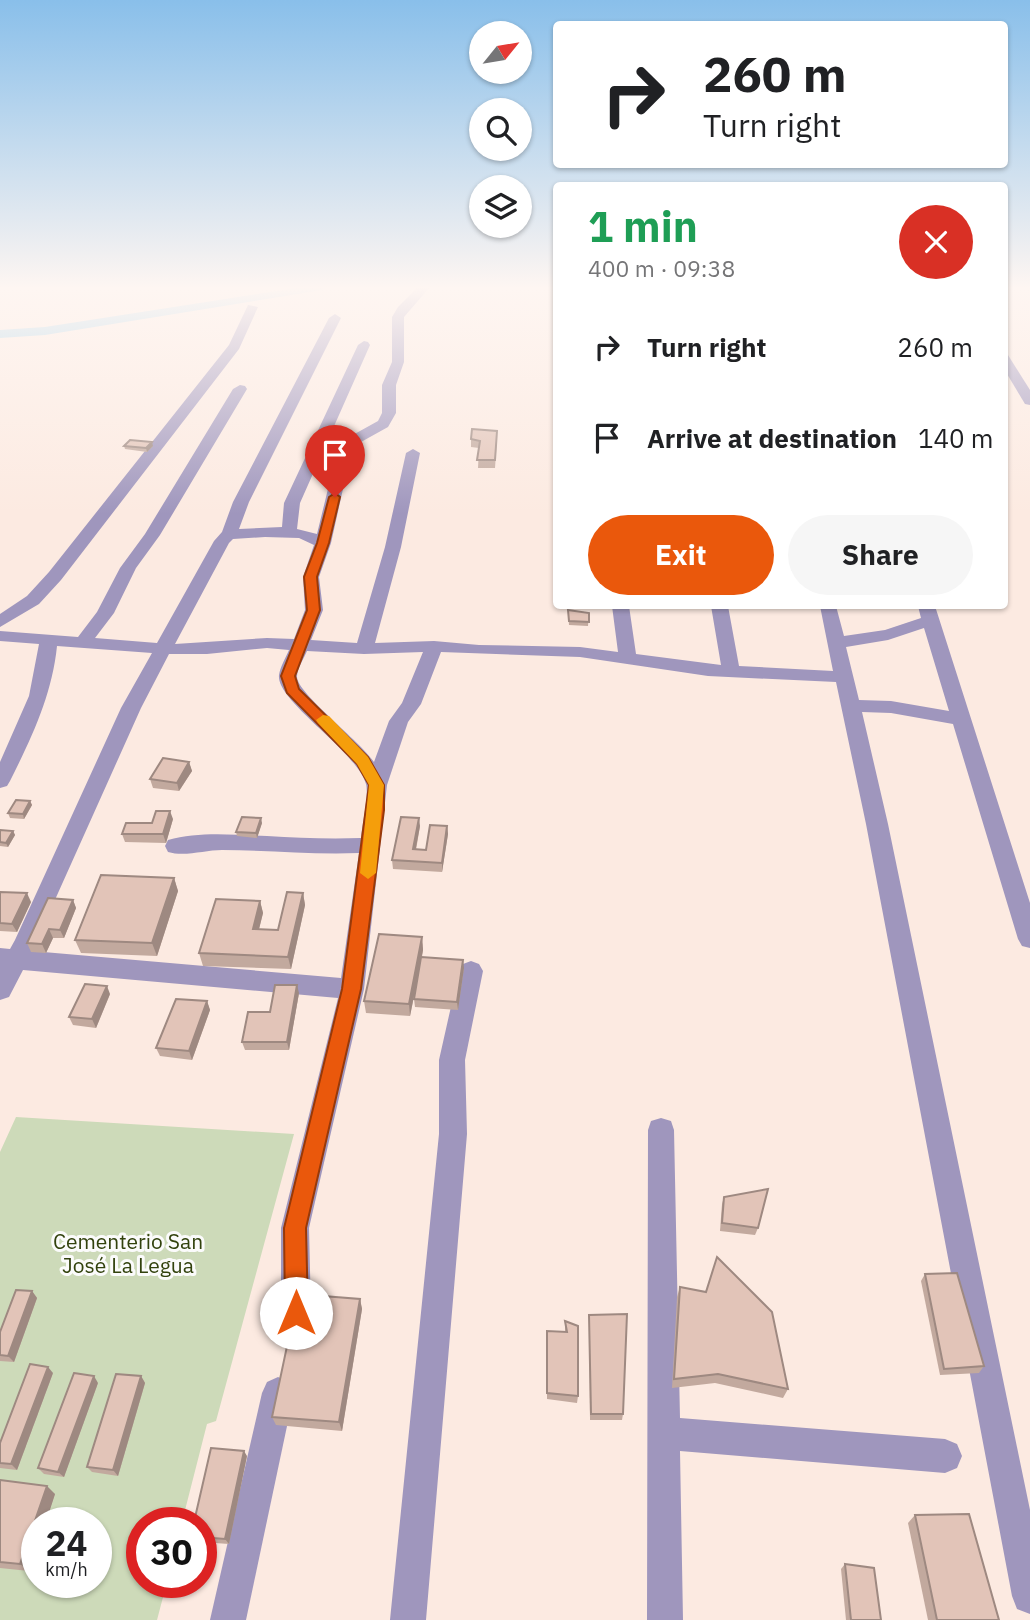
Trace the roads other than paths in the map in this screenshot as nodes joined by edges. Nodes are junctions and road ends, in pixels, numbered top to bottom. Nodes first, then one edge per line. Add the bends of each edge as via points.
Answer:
1 (223, 363) edge
2 (312, 363) edge
3 (356, 363) edge
4 (398, 363) edge
5 (1008, 365) edge
6 (240, 389) dead end
7 (1030, 401) edge
8 (413, 453) dead end
9 (341, 462) junction
10 (290, 525) junction
11 (229, 534) junction
12 (323, 543) junction
13 (621, 609) edge
14 (721, 609) edge
15 (829, 609) edge
16 (928, 613) edge
17 (0, 622) edge
18 (0, 636) edge
19 (49, 639) junction
20 (83, 642) junction
21 (835, 643) junction
22 (299, 645) junction
23 (434, 646) junction
24 (164, 649) junction
25 (364, 649) junction
26 (628, 659) junction
27 (731, 671) junction
28 (842, 677) junction
29 (849, 706) junction
30 (961, 719) junction
31 (0, 781) edge
32 (377, 785) junction
33 (371, 845) junction
34 (176, 846) dead end
35 (1030, 939) edge
36 (8, 959) edge
37 (471, 971) dead end
38 (352, 989) junction
39 (0, 990) edge
40 (661, 1130) dead end
41 (662, 1433) junction
42 (945, 1456) dead end
43 (1030, 1596) edge
44 (228, 1620) edge
45 (408, 1620) edge
46 (665, 1620) edge

1 - 17 street via 55,576 33,600
2 - 11 street
3 - 10 street via 292,503
4 - 9 street via 383,424 351,444
5 - 7 street
6 - 20 street
8 - 25 street
9 - 10 street via 318,483
9 - 12 street
10 - 11 street
10 - 12 street
11 - 24 street
12 - 22 street via 311,577 314,610
13 - 26 street
14 - 27 street
15 - 21 street
16 - 21 street via 888,635
16 - 30 street
18 - 19 street
19 - 20 street
19 - 31 street via 46,676 30,723
20 - 24 street
21 - 28 street
22 - 24 street
22 - 25 street
22 - 32 street via 288,676 292,690 347,743
23 - 25 street
23 - 26 street via 580,652
23 - 32 street
24 - 36 street
26 - 27 street
27 - 28 street
28 - 29 street
29 - 30 street via 891,707
29 - 43 street via 877,824
30 - 35 street
32 - 33 street
33 - 34 street via 323,848 221,842
33 - 38 street
36 - 38 street
36 - 39 street
37 - 45 street via 452,1060 453,1134
38 - 44 street via 295,1228 296,1313
40 - 41 street
41 - 42 street
41 - 46 street

